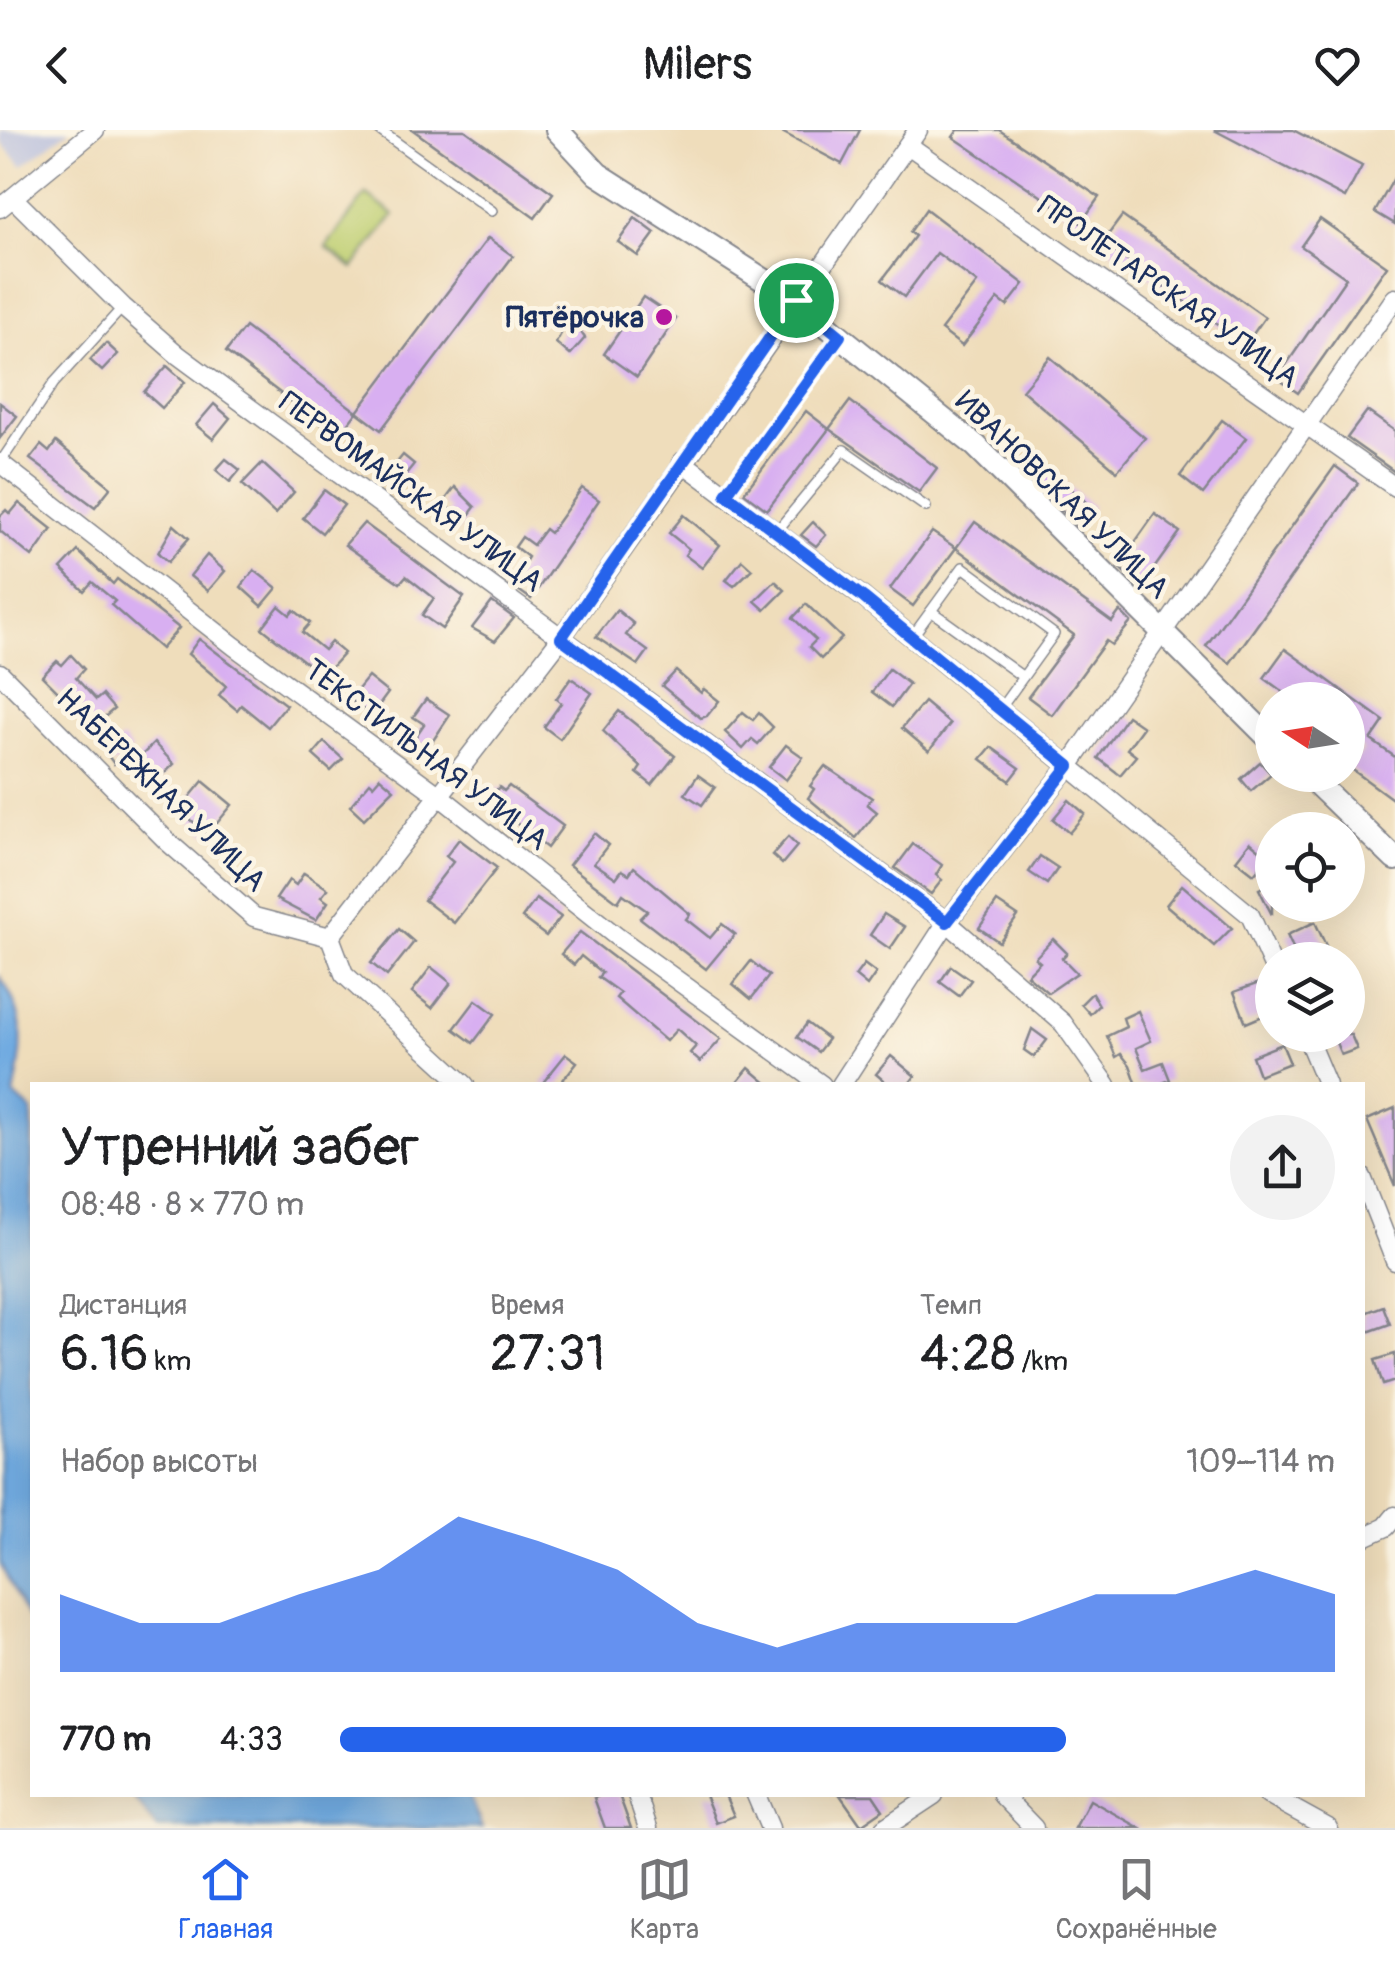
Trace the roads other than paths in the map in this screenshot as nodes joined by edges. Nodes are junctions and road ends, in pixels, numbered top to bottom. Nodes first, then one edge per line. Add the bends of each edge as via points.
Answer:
1 (95, 130) edge
2 (380, 130) edge
3 (557, 130) edge
4 (913, 137) edge
5 (6, 203) edge
6 (492, 210) dead end
7 (1395, 298) edge
8 (796, 300) junction
9 (123, 308) junction
10 (840, 336) junction
11 (1310, 424) junction
12 (682, 462) junction
13 (0, 464) edge
14 (1395, 487) edge
15 (726, 494) junction
16 (926, 507) dead end
17 (781, 526) dead end
18 (931, 611) junction
19 (1161, 634) junction
20 (912, 637) junction
21 (561, 638) junction
22 (0, 673) edge
23 (1023, 677) junction
24 (1000, 709) junction
25 (1255, 725) edge
26 (1069, 766) junction
27 (1326, 792) edge
28 (437, 794) junction
29 (1395, 859) edge
30 (947, 922) junction
31 (330, 937) junction
32 (1262, 942) edge
33 (1313, 1052) edge
34 (462, 1082) edge
35 (818, 1082) edge
36 (843, 1082) edge
37 (1105, 1082) edge
38 (1326, 1082) edge
39 (1365, 1185) edge
40 (1395, 1261) edge
41 (1395, 1516) edge
42 (1365, 1537) edge
43 (637, 1797) edge
44 (757, 1797) edge
45 (931, 1797) edge
46 (1004, 1797) edge
47 (1272, 1797) edge
48 (648, 1828) edge
49 (770, 1828) edge
50 (884, 1828) edge
51 (1034, 1828) edge
52 (1328, 1828) edge

1 - 5 street
2 - 6 lane
3 - 8 street, ИВАНОВСКАЯ УЛИЦА via 598,174
4 - 8 street
4 - 11 street, ПРОЛЕТАРСКАЯ УЛИЦА
5 - 9 street, ПЕРВОМАЙСКАЯ УЛИЦА
7 - 11 street
8 - 10 street, ИВАНОВСКАЯ УЛИЦА
8 - 12 street
9 - 13 lane via 54,383
9 - 21 street, ПЕРВОМАЙСКАЯ УЛИЦА
10 - 15 lane
10 - 19 street, ИВАНОВСКАЯ УЛИЦА via 976,446
11 - 14 street, ПРОЛЕТАРСКАЯ УЛИЦА
11 - 19 street
12 - 15 street
12 - 21 street
13 - 28 street, ТЕКСТИЛЬНАЯ УЛИЦА
15 - 20 street
16 - 17 lane via 844,450
18 - 20 lane
18 - 23 lane
18 - 23 lane via 964,567 1054,634
19 - 25 street, ИВАНОВСКАЯ УЛИЦА
19 - 26 street
20 - 24 street
21 - 28 street
21 - 30 street, ПЕРВОМАЙСКАЯ УЛИЦА
22 - 31 street, НАБЕРЕЖНАЯ УЛИЦА via 168,842 254,917
23 - 24 lane
24 - 26 street
26 - 30 street
26 - 32 street via 1250,915
27 - 29 street
28 - 31 street
28 - 35 street, ТЕКСТИЛЬНАЯ УЛИЦА via 616,936
30 - 36 street
30 - 37 street, ПЕРВОМАЙСКАЯ УЛИЦА via 1063,1023
31 - 34 street via 344,974
33 - 38 street
39 - 40 street
41 - 42 street
43 - 48 street
44 - 49 street
45 - 50 street
46 - 51 street
47 - 52 street

